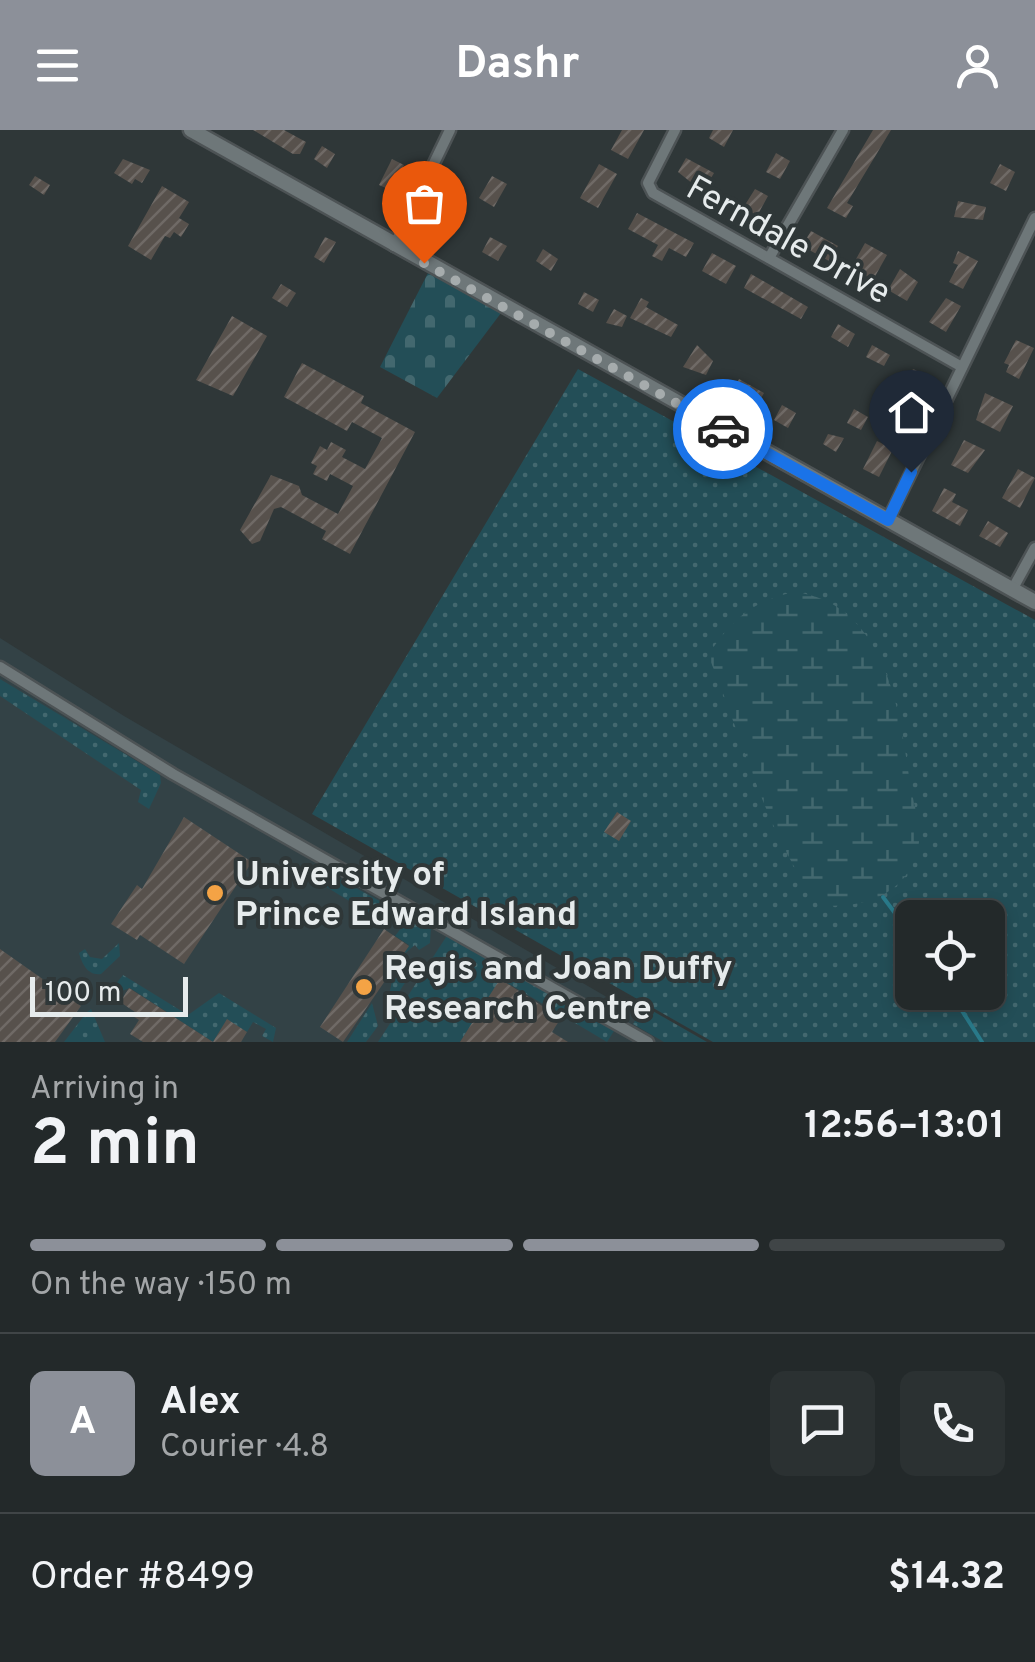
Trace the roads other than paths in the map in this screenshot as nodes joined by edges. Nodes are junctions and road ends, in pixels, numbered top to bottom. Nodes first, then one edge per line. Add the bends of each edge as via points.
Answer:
1 (192, 130) edge
2 (450, 130) edge
3 (674, 130) edge
4 (843, 130) edge
5 (1035, 218) edge
6 (394, 246) junction
7 (769, 258) junction
8 (962, 367) junction
9 (888, 520) junction
10 (1035, 548) edge
11 (1012, 590) junction
12 (1035, 602) edge
13 (0, 667) edge
14 (648, 1042) edge

1 - 6 street
2 - 6 street
3 - 7 street, Ferndale Drive via 648,184 652,193
4 - 7 street
5 - 8 street
6 - 9 street
7 - 8 street, Ferndale Drive
8 - 9 street
9 - 11 street
10 - 11 street
11 - 12 street
13 - 14 street via 172,774

